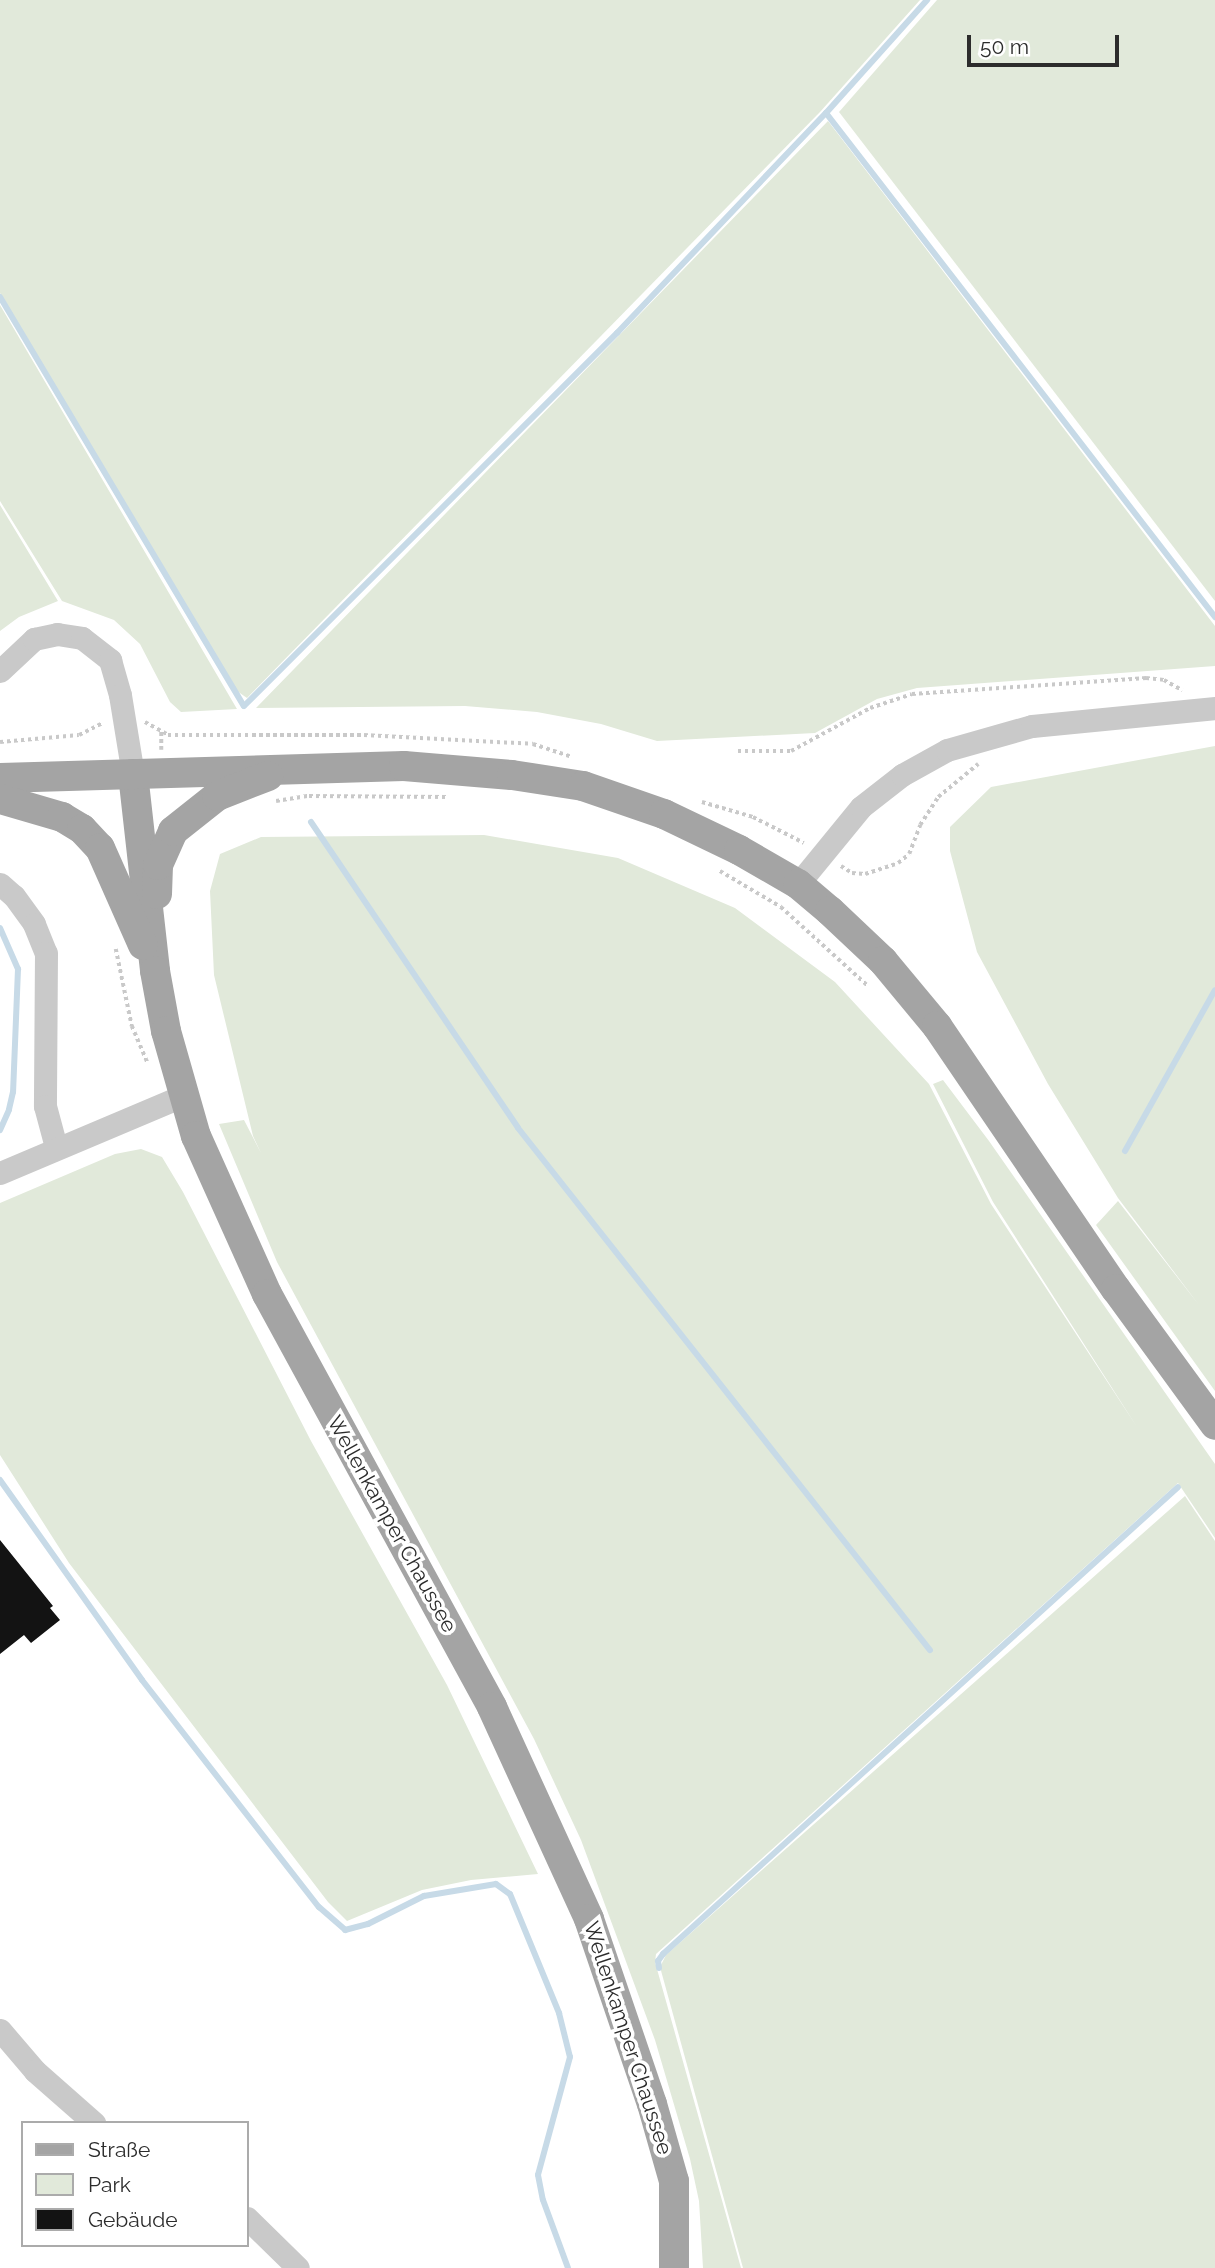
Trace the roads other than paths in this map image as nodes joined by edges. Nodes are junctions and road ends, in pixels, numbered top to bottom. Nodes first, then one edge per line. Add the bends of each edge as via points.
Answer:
1 (0, 671) edge
2 (1205, 709) edge
3 (293, 767) junction
4 (133, 774) junction
5 (0, 778) edge
6 (0, 799) edge
7 (0, 884) edge
8 (789, 895) junction
9 (155, 971) junction
10 (182, 1096) junction
11 (57, 1147) junction
12 (0, 1173) edge
13 (1215, 1425) edge
14 (0, 2030) edge
15 (92, 2121) edge
16 (248, 2219) edge
17 (299, 2268) edge
18 (674, 2268) edge

1 - 4 street via 34,639 57,634 82,638 110,660
2 - 8 street via 1032,726 947,750 902,775 861,807
3 - 4 main road
3 - 8 main road via 404,766 583,786 664,814 740,850
3 - 9 main road via 217,796 173,831 158,865
4 - 5 main road
4 - 9 main road, Wellenkamper Chaussee
6 - 9 main road via 62,817 100,848
7 - 11 street via 34,924 46,953 45,1106
8 - 13 main road via 883,961 937,1026
9 - 10 main road, Wellenkamper Chaussee
10 - 11 street
10 - 18 main road, Wellenkamper Chaussee via 209,1170 267,1294 492,1707 589,1919 674,2180
11 - 12 street
14 - 15 street via 35,2071
16 - 17 street

